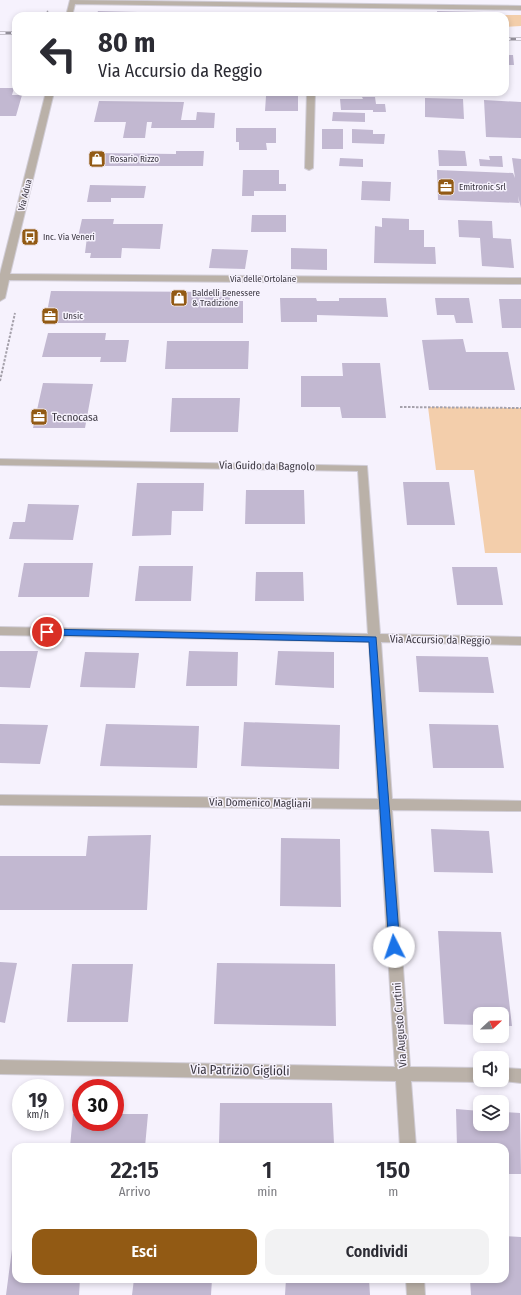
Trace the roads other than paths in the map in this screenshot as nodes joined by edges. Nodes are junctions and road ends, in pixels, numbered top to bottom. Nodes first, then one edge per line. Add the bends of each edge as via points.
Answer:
1 (73, 1) edge
2 (521, 8) edge
3 (70, 12) edge
4 (49, 96) edge
5 (311, 96) edge
6 (309, 168) dead end
7 (3, 277) edge
8 (521, 281) edge
9 (0, 298) edge
10 (0, 462) edge
11 (0, 631) edge
12 (373, 639) junction
13 (521, 640) edge
14 (0, 800) edge
15 (384, 804) junction
16 (521, 806) edge
17 (0, 1067) edge
18 (404, 1073) junction
19 (473, 1075) edge
20 (509, 1075) edge
21 (521, 1076) edge
22 (408, 1143) edge
23 (415, 1283) edge
24 (416, 1295) edge

1 - 2 street
1 - 3 street
4 - 7 street, Via Adua
5 - 6 street
7 - 8 street, Via delle Ortolane
7 - 9 street, Via Adua
10 - 12 street, Via Guido da Bagnolo via 363,468
11 - 12 street, Via Accursio da Reggio
12 - 13 street, Via Accursio da Reggio
12 - 15 street, Via Augusto Curtini
14 - 15 street, Via Domenico Magliani
15 - 16 street, Via Domenico Magliani
15 - 18 street, Via Augusto Curtini
17 - 18 street, Via Patrizio Giglioli
18 - 19 street, Via Patrizio Giglioli
18 - 22 street, Via Augusto Curtini
20 - 21 street
23 - 24 street

